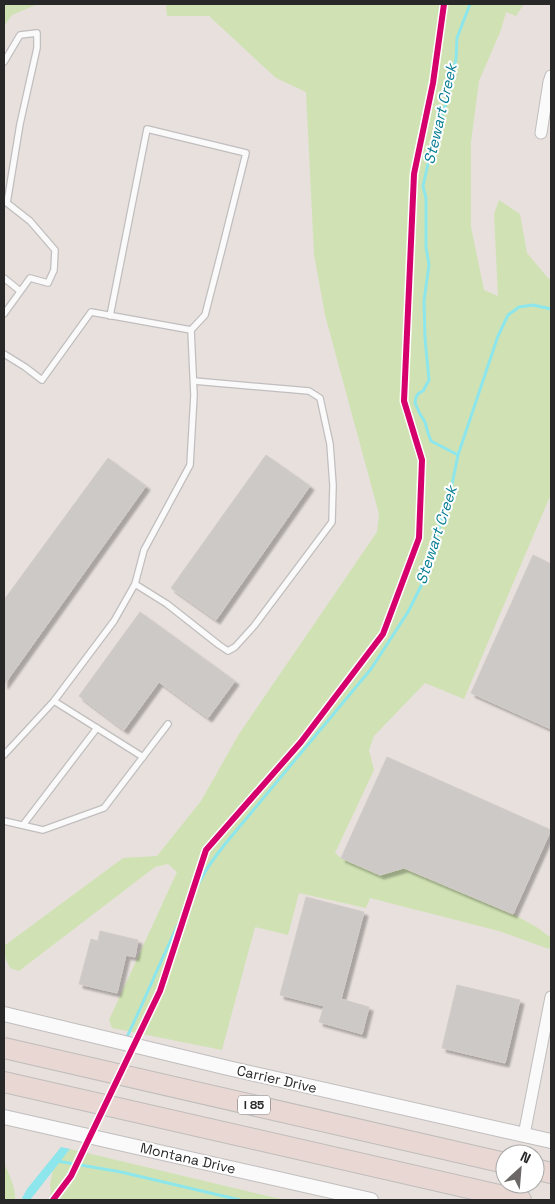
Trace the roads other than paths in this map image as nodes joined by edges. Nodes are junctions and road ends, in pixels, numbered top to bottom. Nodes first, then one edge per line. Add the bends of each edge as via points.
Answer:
1 (4, 62) edge
2 (551, 76) edge
3 (550, 94) edge
4 (541, 133) dead end
5 (5, 202) edge
6 (4, 278) edge
7 (20, 290) junction
8 (4, 314) edge
9 (110, 316) junction
10 (191, 330) junction
11 (4, 354) edge
12 (194, 381) junction
13 (135, 584) junction
14 (54, 700) junction
15 (168, 724) dead end
16 (97, 728) junction
17 (4, 756) edge
18 (143, 757) junction
19 (4, 821) edge
20 (23, 825) junction
21 (551, 997) edge
22 (4, 1014) edge
23 (4, 1048) edge
24 (4, 1082) edge
25 (4, 1117) edge
26 (524, 1135) junction
27 (551, 1141) edge
28 (495, 1161) edge
29 (371, 1200) edge
30 (521, 1200) edge

1 - 5 lane via 20,35 37,33 37,48
2 - 3 street
3 - 4 street
5 - 7 lane via 30,221 55,250 54,270 48,283 30,278
6 - 7 lane
7 - 8 lane
9 - 10 lane
9 - 10 lane via 147,128 246,153 205,315
9 - 11 lane via 91,312 42,380
10 - 12 lane
12 - 13 lane via 190,465 144,550
12 - 13 lane via 309,391 320,398 330,444 332,522 254,626 235,648 228,651 168,604
13 - 14 lane via 114,621
14 - 16 lane
14 - 17 lane
15 - 18 lane
16 - 18 lane
16 - 20 lane
18 - 20 lane via 104,808 43,830
19 - 20 lane
21 - 26 street
22 - 26 street, Carrier Drive
23 - 28 highway, I 85
24 - 30 highway, I 85
25 - 29 street, Montana Drive
26 - 27 street, Carrier Drive

